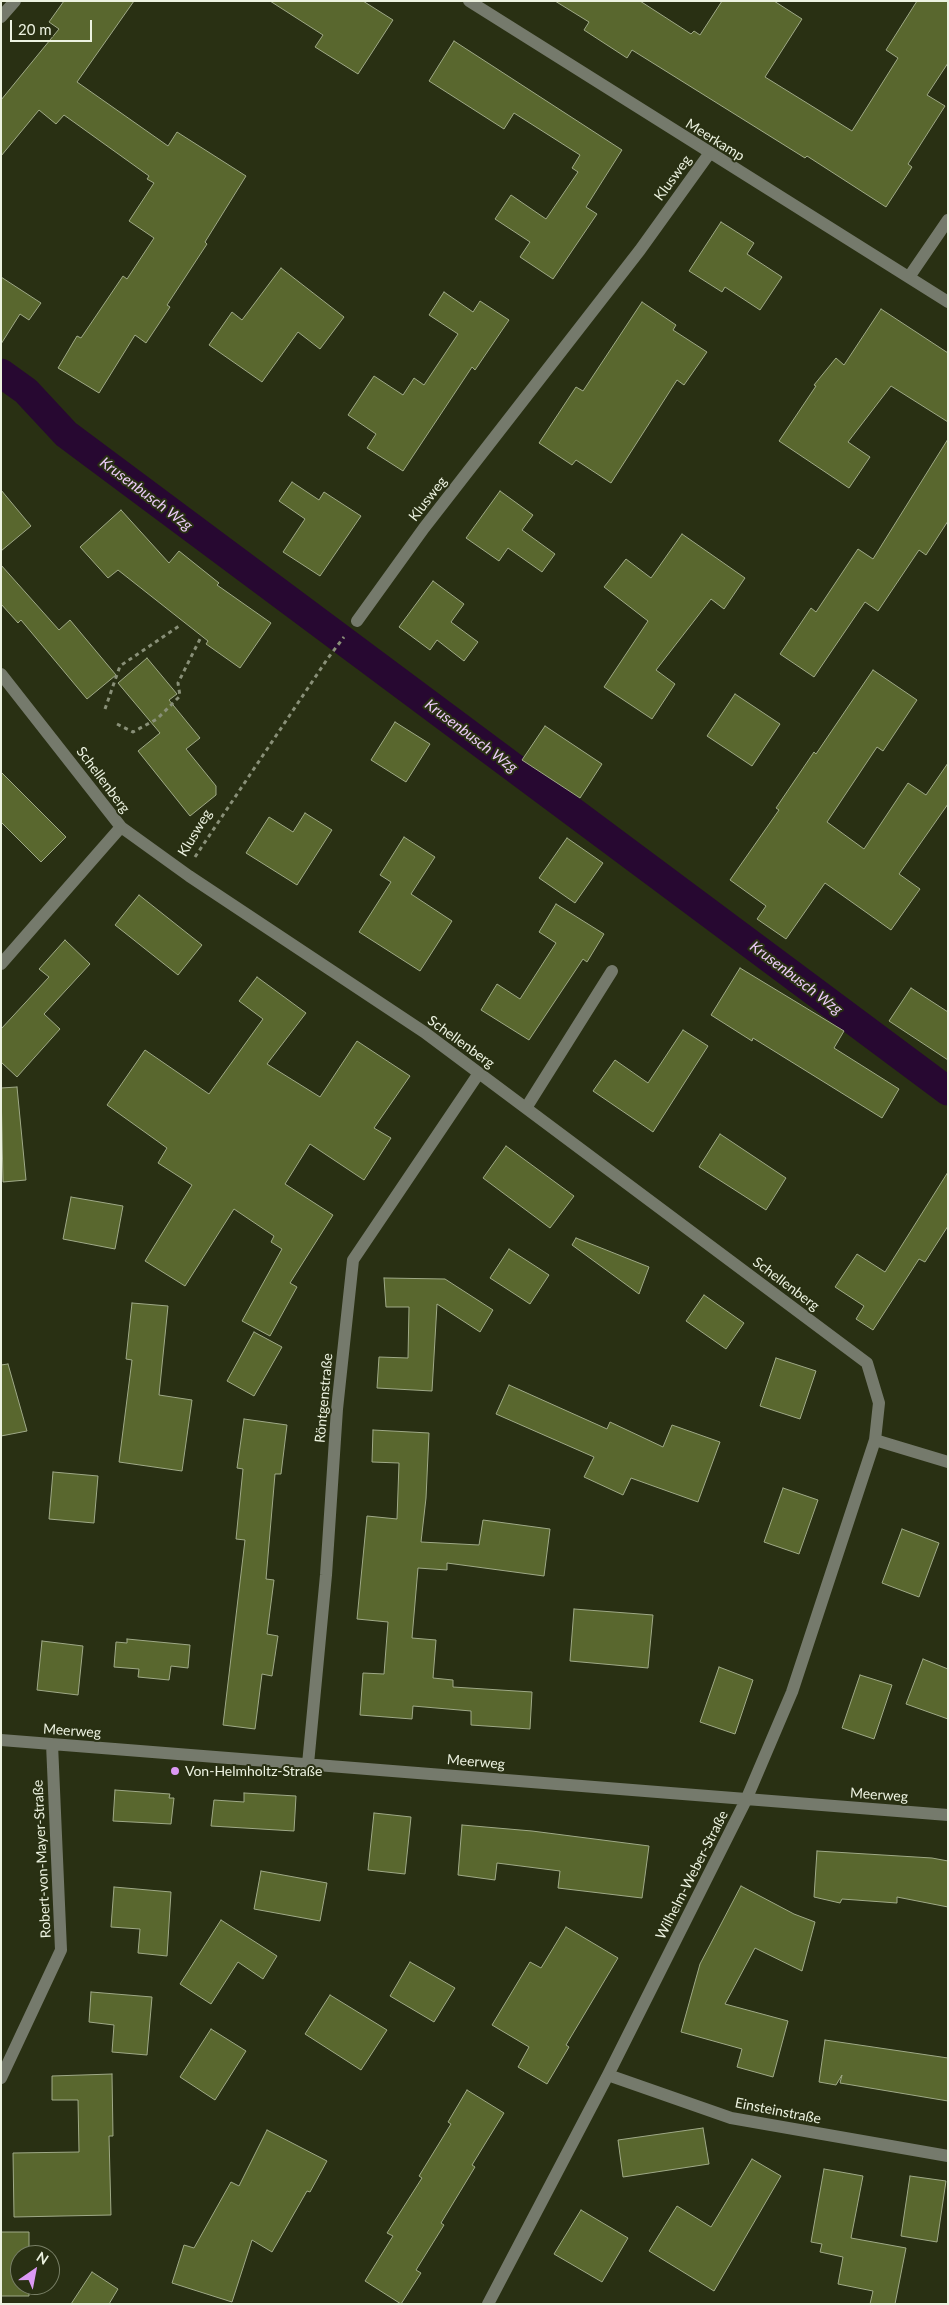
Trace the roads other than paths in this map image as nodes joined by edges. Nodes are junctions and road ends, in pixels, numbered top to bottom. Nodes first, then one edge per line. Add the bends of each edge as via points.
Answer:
1 (15, 1) edge
2 (468, 1) edge
3 (1, 17) edge
4 (709, 154) junction
5 (948, 220) edge
6 (909, 277) junction
7 (948, 302) edge
8 (357, 621) road end
9 (1, 674) edge
10 (121, 828) junction
11 (1, 964) edge
12 (612, 971) dead end
13 (479, 1073) junction
14 (526, 1108) junction
15 (875, 1440) junction
16 (948, 1462) edge
17 (1, 1740) edge
18 (52, 1744) junction
19 (308, 1764) junction
20 (746, 1800) junction
21 (948, 1815) edge
22 (608, 2075) junction
23 (1, 2078) edge
24 (948, 2156) edge
25 (488, 2304) edge

1 - 3 street
2 - 4 street, Meerkamp
4 - 6 street, Meerkamp
4 - 8 street, Klusweg via 640,250 424,528
5 - 6 street
6 - 7 street, Meerkamp
9 - 10 street, Schellenberg
10 - 11 street
10 - 13 street, Schellenberg via 424,1032
12 - 14 street
13 - 14 street, Schellenberg
13 - 19 street, Röntgenstraße via 353,1260 337,1409 326,1575
14 - 15 street, Schellenberg via 867,1362 879,1403
15 - 16 street
15 - 20 street, Wilhelm-Weber-Straße via 792,1692
17 - 18 street, Meerweg
18 - 19 street, Meerweg
18 - 23 street, Robert-von-Mayer-Straße via 61,1950
19 - 20 street, Meerweg
20 - 21 street, Meerweg
20 - 22 street, Wilhelm-Weber-Straße
22 - 24 street, Einsteinstraße via 730,2118
22 - 25 street, Wilhelm-Weber-Straße

